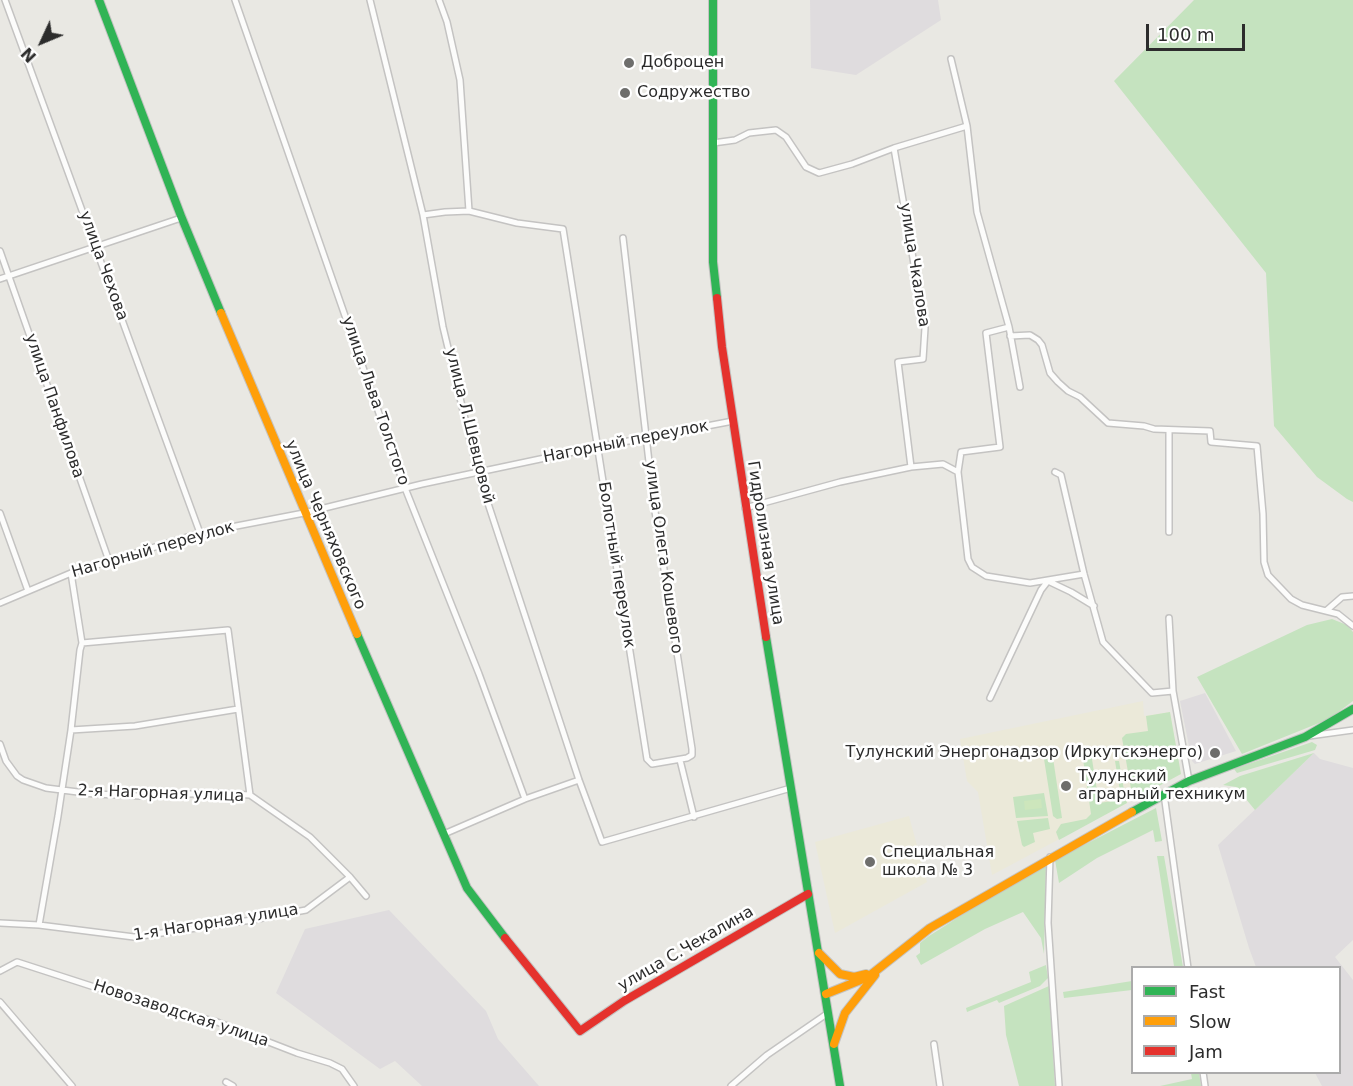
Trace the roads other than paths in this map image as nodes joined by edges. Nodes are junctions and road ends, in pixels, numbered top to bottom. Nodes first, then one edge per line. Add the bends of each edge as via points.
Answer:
1 (5, 0) edge
2 (99, 0) edge
3 (235, 0) edge
4 (370, 0) edge
5 (439, 0) edge
6 (712, 0) edge
7 (951, 59) dead end
8 (967, 126) junction
9 (713, 143) junction
10 (894, 148) junction
11 (469, 211) junction
12 (423, 215) junction
13 (181, 218) junction
14 (623, 238) dead end
15 (96, 248) junction
16 (0, 251) edge
17 (9, 277) junction
18 (0, 279) edge
19 (1009, 327) junction
20 (1010, 336) junction
21 (1020, 387) dead end
22 (733, 421) junction
23 (1169, 430) junction
24 (646, 438) junction
25 (597, 447) junction
26 (911, 467) junction
27 (958, 472) junction
28 (1055, 472) dead end
29 (478, 473) junction
30 (405, 488) junction
31 (746, 508) junction
32 (0, 513) edge
33 (304, 513) junction
34 (1168, 532) dead end
35 (200, 533) junction
36 (109, 561) junction
37 (71, 573) junction
38 (1083, 574) junction
39 (1048, 581) junction
40 (28, 591) junction
41 (1353, 596) edge
42 (0, 603) edge
43 (1094, 607) junction
44 (1327, 610) junction
45 (1169, 618) dead end
46 (1353, 626) edge
47 (82, 643) junction
48 (1173, 691) junction
49 (990, 698) dead end
50 (1353, 708) edge
51 (238, 709) junction
52 (71, 730) junction
53 (1353, 730) edge
54 (1305, 737) junction
55 (0, 744) edge
56 (680, 760) junction
57 (579, 780) junction
58 (1189, 781) junction
59 (791, 788) junction
60 (62, 790) junction
61 (1164, 794) junction
62 (250, 795) junction
63 (525, 799) junction
64 (694, 817) junction
65 (444, 834) junction
66 (1050, 857) junction
67 (350, 877) junction
68 (808, 894) junction
69 (366, 896) dead end
70 (0, 923) edge
71 (39, 925) junction
72 (819, 953) junction
73 (889, 960) junction
74 (1188, 966) edge
75 (876, 970) junction
76 (0, 971) edge
77 (826, 994) junction
78 (0, 1002) edge
79 (828, 1012) junction
80 (580, 1031) joint
81 (933, 1044) dead end
82 (834, 1045) junction
83 (226, 1082) dead end
84 (72, 1086) edge
85 (233, 1086) edge
86 (354, 1086) edge
87 (731, 1086) edge
88 (840, 1086) edge
89 (940, 1086) edge
90 (1059, 1086) edge

1 - 15 street, улица Чехова
2 - 13 main road, улица Черняховского
3 - 30 street, улица Льва Толстого
4 - 12 street, улица Л.Шевцовой
5 - 11 street via 460,80
6 - 9 main road, Гидролизная улица
7 - 8 street
8 - 10 street
8 - 19 street via 977,212
9 - 10 street via 735,140 749,132 776,130 786,137 806,167 819,173
9 - 22 main road, Гидролизная улица via 713,262
10 - 26 street, улица Чкалова via 925,328 923,358 898,362
11 - 12 street
11 - 25 street, Болотный переулок via 563,229
12 - 29 street, улица Л.Шевцовой
13 - 15 street
13 - 33 main road, улица Черняховского
14 - 24 street, улица Олега Кошевого
15 - 17 street
15 - 35 street, улица Чехова
16 - 17 street, улица Панфилова
17 - 18 street
17 - 36 street, улица Панфилова
19 - 20 street
19 - 27 street via 986,333 1000,447 962,452
20 - 21 street
20 - 23 street via 1030,335 1038,340 1050,373 1104,420
22 - 24 street, Нагорный переулок
22 - 31 main road, Гидролизная улица
23 - 34 street
23 - 44 street via 1210,430 1211,442 1257,446 1268,575 1291,599
24 - 25 street, Нагорный переулок
24 - 56 street, улица Олега Кошевого via 693,749 690,757
25 - 29 street, Нагорный переулок
25 - 56 street, Болотный переулок via 647,759 652,764
26 - 27 street via 943,464
26 - 31 street
27 - 39 street via 966,552 972,567 995,578 1030,583
28 - 38 street via 1061,475
29 - 30 street, Нагорный переулок
29 - 57 street, улица Л.Шевцовой
30 - 33 street, Нагорный переулок
30 - 63 street, улица Льва Толстого
31 - 59 main road, Гидролизная улица
32 - 40 street
33 - 35 street, Нагорный переулок
33 - 65 main road, улица Черняховского
35 - 36 street, Нагорный переулок
36 - 37 street, Нагорный переулок
37 - 40 street, Нагорный переулок
37 - 47 street
38 - 39 street
38 - 43 street
39 - 43 street
39 - 49 street
40 - 42 street, Нагорный переулок
41 - 44 street via 1342,597
43 - 48 street via 1101,637 1112,654 1152,693
44 - 46 street
45 - 48 street
47 - 51 street via 228,630
47 - 52 street
48 - 58 street
50 - 54 main road
51 - 52 street via 135,726
51 - 62 street
52 - 60 street
53 - 54 street
54 - 58 main road
55 - 60 street, 2-я Нагорная улица via 17,776 39,786
56 - 64 street
57 - 63 street
57 - 64 street, улица Л.Шевцовой via 602,842
58 - 61 main road
59 - 64 street
59 - 68 main road, Гидролизная улица
60 - 62 street, 2-я Нагорная улица via 140,796
60 - 71 street
61 - 66 main road
61 - 74 street
62 - 67 street, 2-я Нагорная улица via 310,837
63 - 65 street
65 - 80 main road, улица Черняховского via 467,888
66 - 73 main road via 930,928
66 - 90 street via 1048,923
67 - 69 street, 2-я Нагорная улица
67 - 71 street, 1-я Нагорная улица via 306,910 252,920 134,937
68 - 72 main road, Гидролизная улица
68 - 80 main road, улица С.Чекалина via 634,995
70 - 71 street, 1-я Нагорная улица
72 - 75 main road via 833,969 846,976
72 - 77 main road, Гидролизная улица
73 - 75 main road
73 - 82 main road via 852,1002
75 - 77 main road
76 - 86 street, Новозаводская улица via 17,962 217,1023 330,1063 342,1069
77 - 79 main road, Гидролизная улица
78 - 84 street
79 - 82 main road, Гидролизная улица
79 - 87 street
81 - 89 street
82 - 88 main road, Гидролизная улица
83 - 85 street

